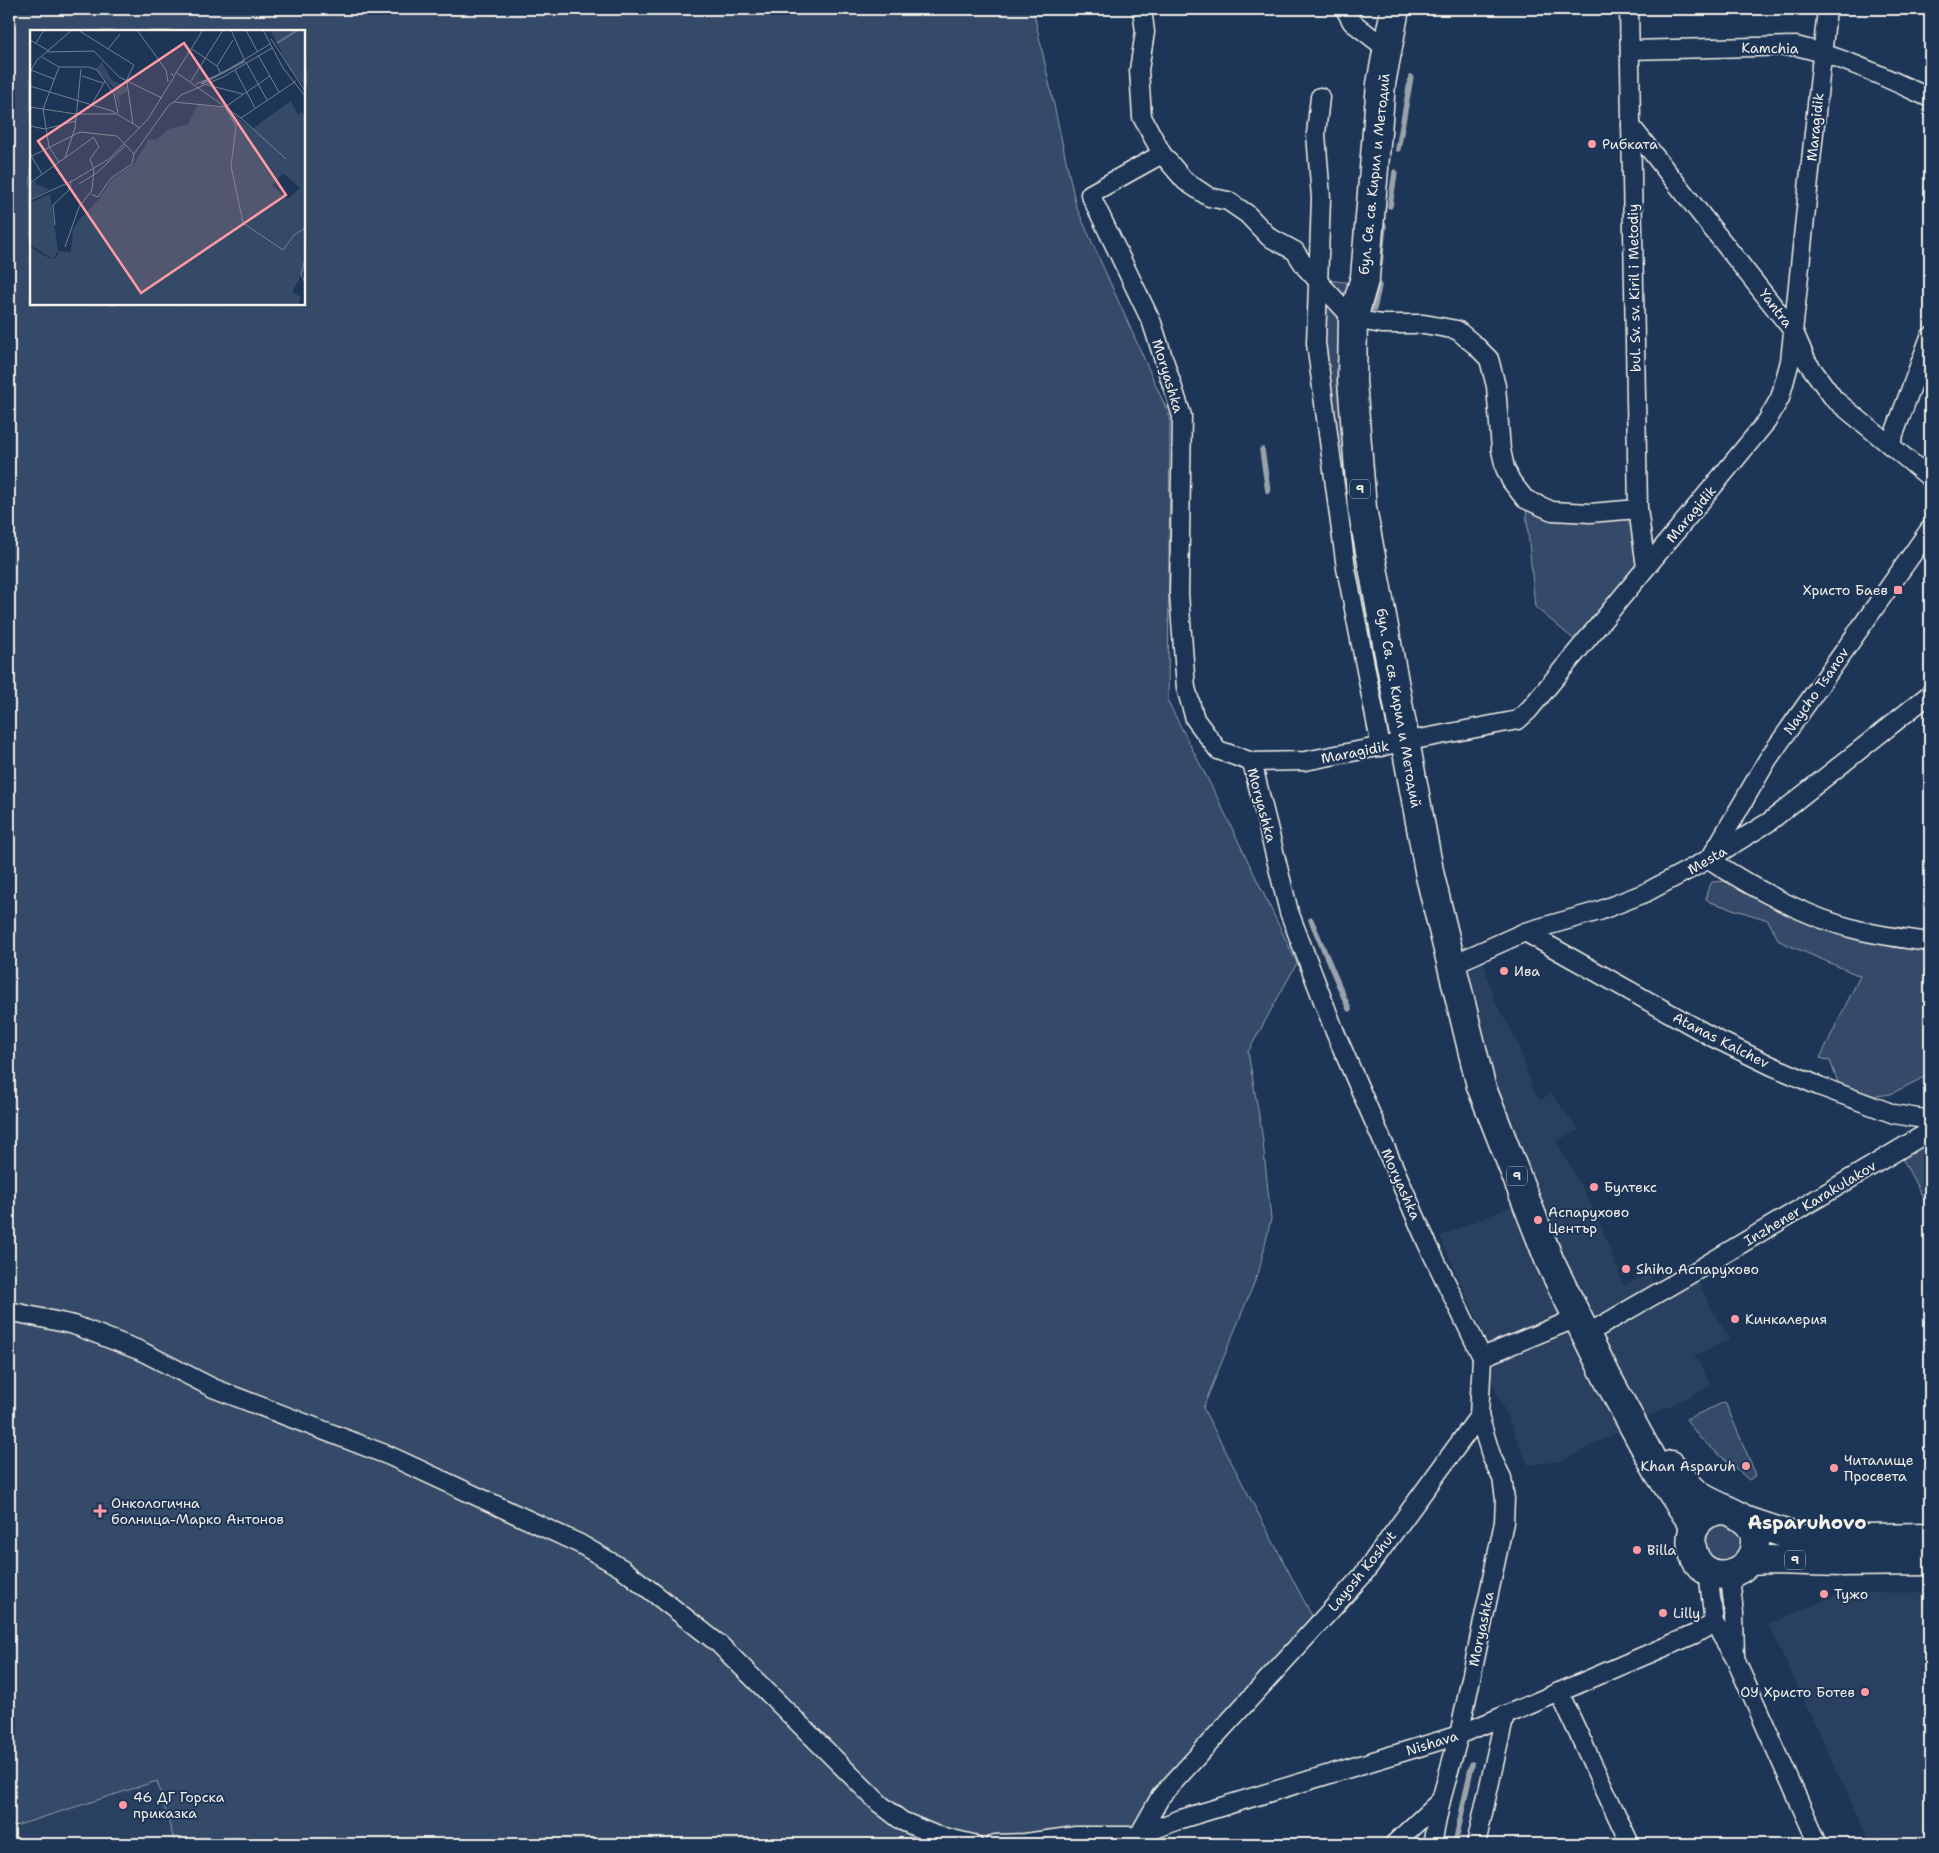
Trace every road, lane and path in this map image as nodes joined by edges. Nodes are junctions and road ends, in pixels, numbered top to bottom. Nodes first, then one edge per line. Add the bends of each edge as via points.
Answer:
1 (1142, 9) edge
2 (1345, 9) edge
3 (1395, 9) edge
4 (1629, 9) edge
5 (1827, 9) edge
6 (1388, 50) junction
7 (1630, 50) junction
8 (1823, 53) junction
9 (1320, 97) dead end
10 (1930, 98) edge
11 (1631, 126) junction
12 (1162, 154) junction
13 (1317, 279) junction
14 (1353, 319) junction
15 (1794, 332) junction
16 (1930, 337) edge
17 (1890, 445) junction
18 (1930, 478) edge
19 (1638, 509) junction
20 (1930, 529) edge
21 (1646, 567) junction
22 (1930, 694) edge
23 (1393, 744) junction
24 (1252, 762) junction
25 (1709, 859) junction
26 (1525, 932) junction
27 (1930, 942) edge
28 (1451, 965) junction
29 (1930, 1120) edge
30 (1930, 1131) edge
31 (9, 1311) edge
32 (1581, 1326) junction
33 (1482, 1357) junction
34 (1608, 1379) junction
35 (1479, 1416) junction
36 (1736, 1516) junction
37 (1695, 1527) junction
38 (1930, 1537) edge
39 (1930, 1560) edge
40 (1742, 1567) junction
41 (1708, 1570) junction
42 (1714, 1623) junction
43 (1735, 1658) junction
44 (1559, 1692) junction
45 (1505, 1715) junction
46 (1459, 1735) junction
47 (1441, 1800) junction
48 (1139, 1840) edge
49 (973, 1844) edge
50 (995, 1844) edge
51 (1116, 1844) edge
52 (1394, 1844) edge
53 (1432, 1844) edge
54 (1476, 1844) edge
55 (1630, 1844) edge
56 (1818, 1844) edge

1 - 12 street via 1145,32 1138,70 1142,118
2 - 6 street via 1352,22
3 - 6 main road, бул. Св. св. Кирил и Методий / 9
4 - 7 street, bul. Sv. sv. Kiril i Metodiy
5 - 8 street, Maragidik
6 - 14 main road, бул. Св. св. Кирил и Методий / 9 via 1381,84 1365,276
7 - 8 street, Kamchia via 1796,46
7 - 11 street, bul. Sv. sv. Kiril i Metodiy
8 - 10 street, Kamchia via 1864,67
8 - 15 street, Maragidik
9 - 13 street via 1316,134 1321,198
11 - 15 street, Yantra
11 - 19 street, bul. Sv. sv. Kiril i Metodiy
12 - 13 street via 1185,181 1209,197 1228,201 1247,214 1269,237 1295,251
12 - 24 street, Moryashka via 1090,194 1152,322 1182,416 1179,594 1186,688 1195,719 1218,750
13 - 14 street
13 - 23 street via 1316,343 1346,568
14 - 19 street via 1457,330 1489,359 1496,386 1505,468 1525,499 1552,511 1590,513
14 - 23 main road, бул. Св. св. Кирил и Методий / 9 via 1352,381 1362,508
15 - 17 street, Yantra via 1807,362 1834,399
15 - 21 street, Maragidik via 1780,398 1767,421
16 - 17 street
17 - 18 street, Yantra
19 - 21 street, bul. Sv. sv. Kiril i Metodiy
20 - 25 street, Naycho Tsanov via 1768,759
21 - 23 street, Maragidik via 1518,720
22 - 25 street, Mesta via 1769,822
23 - 24 street, Maragidik via 1305,761
23 - 28 main road, бул. Св. св. Кирил и Методий / 9
24 - 33 street, Moryashka via 1289,912 1335,1032 1427,1243
25 - 26 street, Mesta via 1645,893 1599,911
25 - 27 street via 1741,880 1801,910 1857,930
26 - 28 street, Mesta
26 - 29 street, Atanas Kalchev via 1714,1038 1796,1076 1894,1114
28 - 32 main road, бул. Св. св. Кирил и Методий / 9 via 1480,1086 1550,1262
30 - 32 street, Inzhener Karakulakov via 1694,1272
31 - 49 street via 74,1325 141,1351 213,1388 390,1456 572,1540 623,1569 718,1644 880,1804 902,1821 935,1835
32 - 33 street
32 - 34 main road, бул. Св. св. Кирил и Методий / 9
33 - 35 street
34 - 36 main road, 9 via 1696,1494
34 - 37 main road, 9 via 1659,1473
35 - 46 street, Moryashka via 1502,1478 1504,1522
35 - 48 street, Layosh Koshut via 1362,1576 1161,1796
36 - 37 main road via 1707,1514
36 - 38 main road, 9 via 1801,1539
36 - 40 main road via 1754,1537 1752,1554
37 - 41 main road via 1691,1541 1693,1555
39 - 40 main road, 9 via 1770,1560
40 - 41 main road, 9 via 1721,1574
40 - 43 street via 1731,1586
41 - 42 street
42 - 43 street
42 - 44 street, Nishava
43 - 56 street
44 - 45 street, Nishava
44 - 55 street
45 - 46 street, Nishava
45 - 54 street
46 - 47 street, Moryashka
46 - 48 street, Nishava via 1181,1819
47 - 52 street
47 - 53 street, Moryashka
48 - 50 street via 1076,1836
48 - 51 street, Nishava

